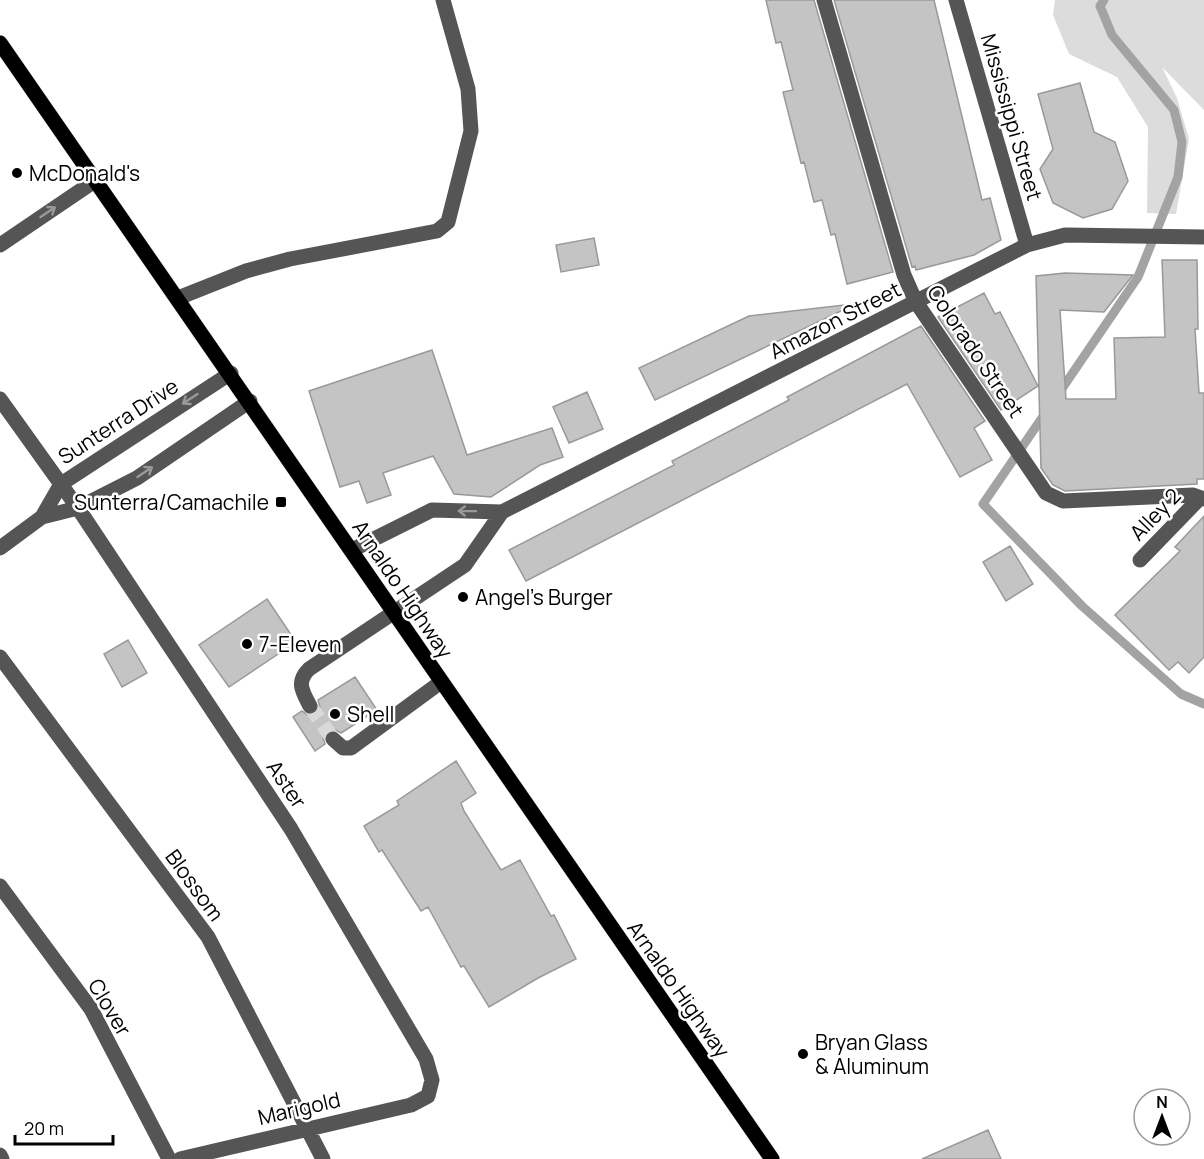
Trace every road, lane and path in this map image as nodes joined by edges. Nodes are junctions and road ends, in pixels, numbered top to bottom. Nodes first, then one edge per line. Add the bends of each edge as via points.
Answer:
1 (443, 0) edge
2 (824, 0) edge
3 (956, 0) edge
4 (0, 43) edge
5 (96, 180) junction
6 (1204, 237) edge
7 (0, 245) edge
8 (1028, 245) junction
9 (178, 298) junction
10 (916, 303) junction
11 (231, 373) junction
12 (0, 399) edge
13 (250, 400) junction
14 (61, 483) junction
15 (1202, 498) edge
16 (78, 508) junction
17 (502, 512) junction
18 (42, 517) junction
19 (0, 548) edge
20 (352, 550) junction
21 (1140, 560) dead end
22 (394, 612) junction
23 (0, 657) edge
24 (441, 682) junction
25 (310, 705) tunnel mouth
26 (333, 739) dead end
27 (0, 886) edge
28 (428, 1096) joint
29 (304, 1128) junction
30 (0, 1155) edge
31 (2, 1159) edge
32 (169, 1159) edge
33 (180, 1159) edge
34 (323, 1159) edge
35 (772, 1159) edge

1 - 9 street via 468,89 471,131 448,222 436,231 246,271
2 - 10 street, Colorado Street via 903,275
3 - 8 street, Mississippi Street
4 - 5 main road, Arnaldo Highway
7 -> 5 street
5 - 9 main road, Arnaldo Highway
6 - 8 street, Amazon Street via 1065,235
8 - 10 street, Amazon Street
9 - 11 main road, Arnaldo Highway
10 - 15 street, Colorado Street via 1046,493 1063,501 1193,495
10 - 17 street, Amazon Street
11 - 13 main road, Arnaldo Highway
11 -> 14 street, Sunterra Drive
12 - 14 street, Aster
16 -> 13 street, Sunterra Drive via 137,478
13 - 20 main road, Arnaldo Highway
14 - 16 street, Aster
14 - 18 street, Sunterra Drive
15 - 21 street, Alley 2
16 - 18 street, Sunterra Drive
16 - 28 street, Aster via 291,829 426,1059 432,1080
17 -> 20 street, Amazon Street via 432,510
17 - 22 street, Amazon Street via 465,565
18 - 19 street, Sunterra Drive
20 - 22 main road, Arnaldo Highway
22 - 24 main road, Arnaldo Highway
22 - 25 street, Amazon Street via 301,677 300,687
23 - 29 street, Blossom via 208,937
24 - 26 street via 351,748 343,748
24 - 35 main road, Arnaldo Highway
27 - 32 street, Clover via 91,1009
28 - 29 street, Marigold via 411,1105
29 - 33 street, Marigold
29 - 34 street, Blossom
30 - 31 street

